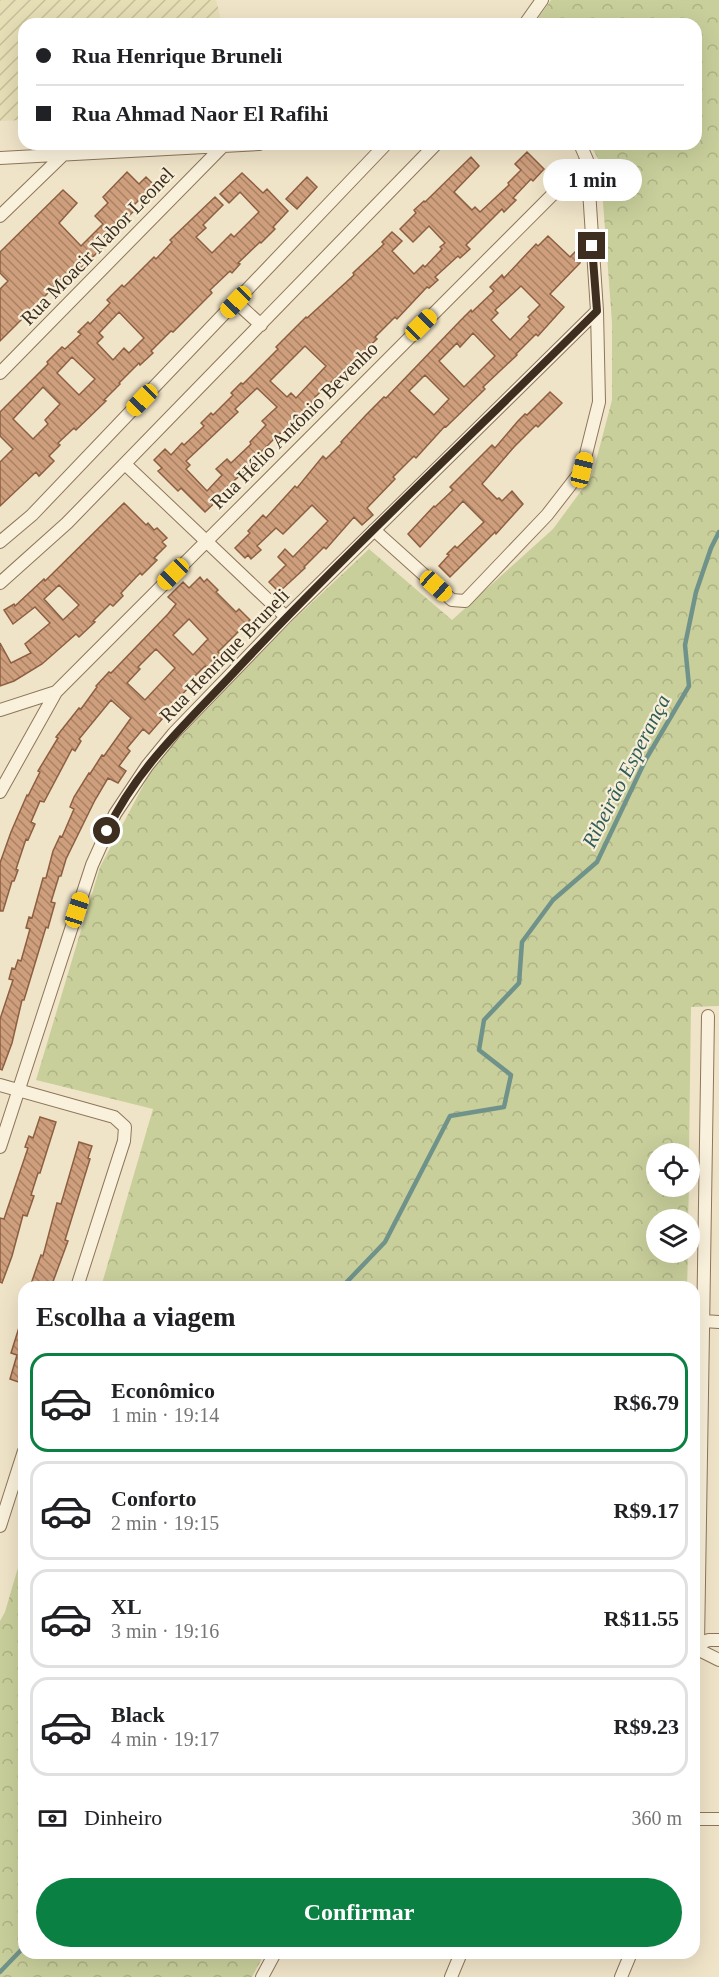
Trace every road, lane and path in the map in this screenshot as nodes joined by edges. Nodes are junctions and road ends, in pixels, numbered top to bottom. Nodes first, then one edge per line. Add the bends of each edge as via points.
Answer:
1 (542, 0) edge
2 (529, 18) edge
3 (152, 150) edge
4 (219, 150) edge
5 (380, 150) edge
6 (430, 150) edge
7 (583, 150) edge
8 (63, 155) junction
9 (0, 158) edge
10 (587, 160) junction
11 (0, 216) edge
12 (236, 302) junction
13 (597, 311) junction
14 (261, 325) junction
15 (0, 373) edge
16 (125, 464) junction
17 (374, 530) junction
18 (206, 540) junction
19 (0, 542) edge
20 (0, 583) edge
21 (286, 617) junction
22 (56, 692) junction
23 (0, 710) edge
24 (0, 792) edge
25 (708, 1016) dead end
26 (0, 1084) edge
27 (18, 1090) junction
28 (0, 1147) edge
29 (79, 1281) edge
30 (703, 1321) junction
31 (719, 1322) edge
32 (700, 1460) edge
33 (18, 1470) edge
34 (0, 1526) edge
35 (719, 1640) edge
36 (700, 1643) edge
37 (700, 1649) edge
38 (719, 1660) edge
39 (700, 1819) edge
40 (719, 1819) edge
41 (272, 1959) edge
42 (458, 1959) edge
43 (628, 1959) edge
44 (262, 1977) edge
45 (451, 1977) edge
46 (621, 1977) edge

1 - 2 street
3 - 8 street
4 - 15 street, Rua Moacir Nabor Leonel
5 - 12 street
6 - 14 street
7 - 10 street
8 - 9 street
8 - 11 street
10 - 13 street
10 - 18 street, Rua Hélio Antônio Bevenho
12 - 14 street
12 - 19 street via 32,515
13 - 17 street, Rua Henrique Bruneli
13 - 17 street via 600,402 582,470 547,515 465,602 452,600
14 - 16 street
16 - 18 street
16 - 20 street via 68,523
17 - 21 street, Rua Henrique Bruneli
18 - 21 street
18 - 22 street, Rua Hélio Antônio Bevenho
21 - 27 street, Rua Henrique Bruneli via 174,733 115,814 92,865
22 - 23 street
22 - 24 street
25 - 30 street
26 - 27 street
27 - 28 street, Rua Henrique Bruneli
27 - 29 street via 114,1117 125,1127 124,1141
30 - 31 street
30 - 32 street
33 - 34 street
35 - 36 street
37 - 38 street
39 - 40 street
41 - 44 street
42 - 45 street
43 - 46 street

